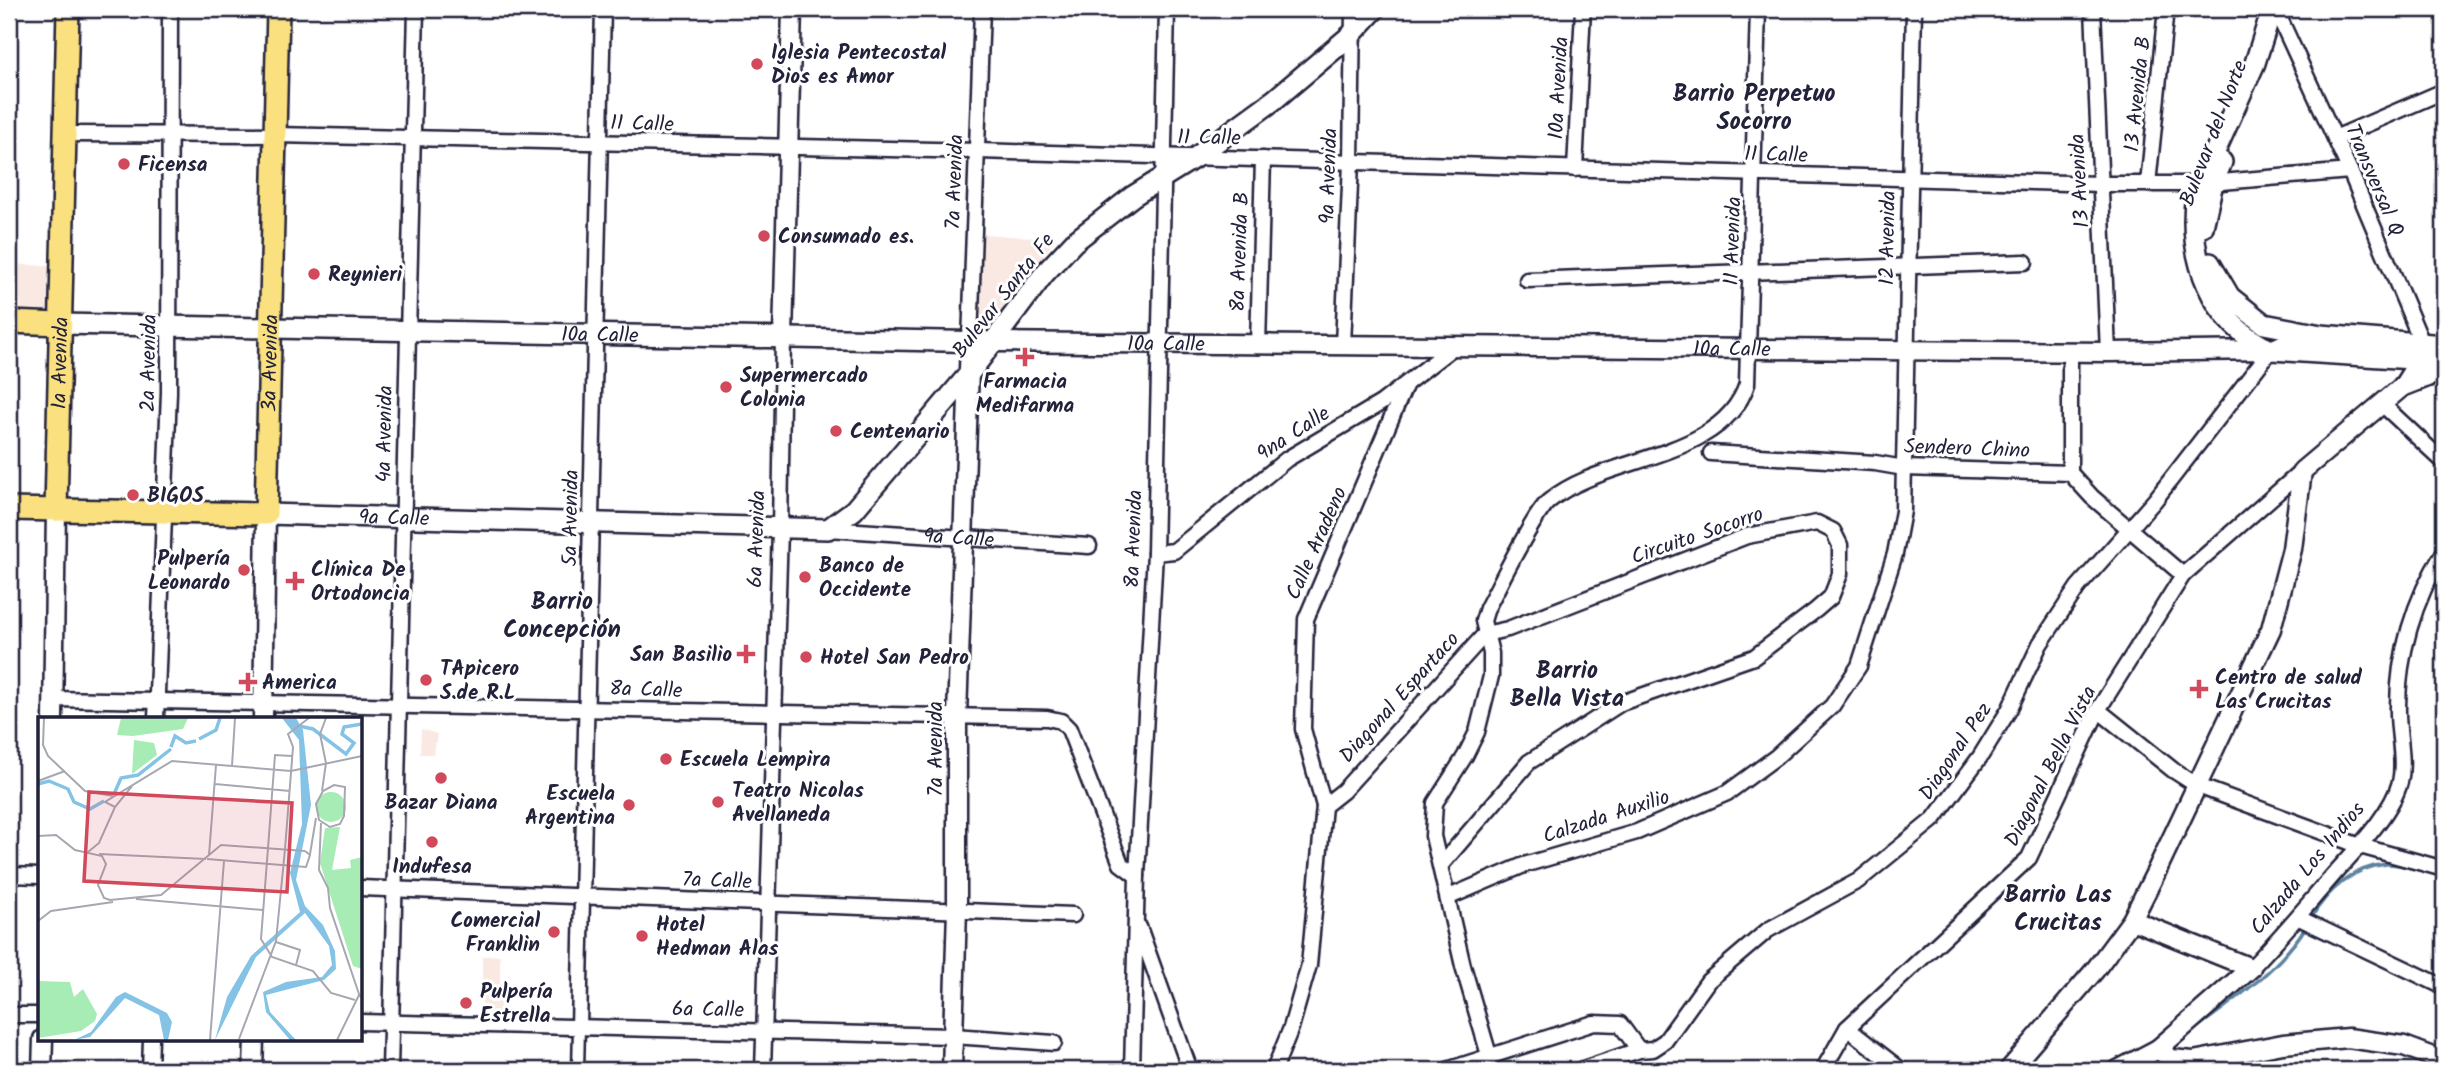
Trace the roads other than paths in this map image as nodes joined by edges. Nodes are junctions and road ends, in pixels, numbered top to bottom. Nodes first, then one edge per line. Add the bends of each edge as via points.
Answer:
1 (68, 9) edge
2 (170, 9) edge
3 (278, 9) edge
4 (416, 9) edge
5 (603, 9) edge
6 (792, 9) edge
7 (982, 9) edge
8 (1167, 9) edge
9 (1353, 9) edge
10 (1375, 9) edge
11 (1583, 9) edge
12 (1758, 9) edge
13 (1914, 9) edge
14 (2093, 9) edge
15 (2166, 9) edge
16 (2276, 14) edge
17 (1351, 35) junction
18 (2444, 91) edge
19 (66, 134) junction
20 (171, 134) junction
21 (276, 135) junction
22 (412, 138) junction
23 (2335, 138) junction
24 (600, 143) junction
25 (788, 148) junction
26 (979, 151) junction
27 (1196, 157) junction
28 (1263, 159) junction
29 (1351, 162) junction
30 (1163, 168) junction
31 (1576, 169) junction
32 (2350, 172) junction
33 (1756, 174) junction
34 (1910, 178) junction
35 (2100, 184) junction
36 (2148, 184) junction
37 (2205, 184) junction
38 (2025, 262) dead end
39 (1907, 268) junction
40 (1752, 272) junction
41 (1527, 280) dead end
42 (9, 322) edge
43 (61, 324) junction
44 (170, 326) junction
45 (269, 327) junction
46 (407, 330) junction
47 (595, 334) junction
48 (2321, 335) junction
49 (783, 337) junction
50 (970, 341) junction
51 (994, 342) junction
52 (1157, 345) junction
53 (1343, 345) junction
54 (1456, 345) junction
55 (2444, 345) edge
56 (1258, 346) junction
57 (1749, 348) junction
58 (1906, 349) junction
59 (2070, 351) junction
60 (2271, 351) junction
61 (2421, 351) junction
62 (2108, 352) junction
63 (2444, 362) edge
64 (2444, 370) edge
65 (969, 374) junction
66 (1405, 386) junction
67 (2403, 386) junction
68 (2382, 404) junction
69 (1711, 453) dead end
70 (2444, 463) edge
71 (1904, 468) junction
72 (2302, 471) junction
73 (2070, 473) junction
74 (9, 509) edge
75 (56, 510) junction
76 (163, 512) junction
77 (266, 514) junction
78 (403, 518) junction
79 (591, 524) junction
80 (828, 529) junction
81 (780, 530) junction
82 (2129, 530) junction
83 (965, 538) junction
84 (1088, 546) dead end
85 (2444, 552) edge
86 (1155, 553) junction
87 (2183, 575) junction
88 (1485, 634) junction
89 (54, 699) junction
90 (156, 701) junction
91 (399, 706) junction
92 (587, 708) junction
93 (2098, 710) junction
94 (263, 711) edge
95 (773, 713) junction
96 (957, 716) junction
97 (53, 717) edge
98 (156, 717) edge
99 (2198, 786) junction
100 (1324, 806) junction
101 (2360, 846) junction
102 (1441, 865) junction
103 (2444, 869) edge
104 (9, 875) edge
105 (38, 876) edge
106 (1137, 876) junction
107 (362, 888) edge
108 (393, 889) junction
109 (582, 896) junction
110 (1449, 897) junction
111 (767, 903) junction
112 (957, 909) junction
113 (1073, 915) dead end
114 (1136, 918) junction
115 (2303, 919) junction
116 (2132, 920) junction
117 (2251, 968) junction
118 (2444, 987) edge
119 (9, 1015) edge
120 (38, 1015) edge
121 (362, 1022) edge
122 (391, 1023) junction
123 (579, 1027) junction
124 (1847, 1028) junction
125 (764, 1031) junction
126 (953, 1036) junction
127 (43, 1040) edge
128 (151, 1040) edge
129 (254, 1040) edge
130 (1054, 1043) dead end
131 (1639, 1050) junction
132 (1489, 1055) junction
133 (2166, 1059) edge
134 (2444, 1061) edge
135 (2218, 1063) edge
136 (42, 1070) edge
137 (150, 1070) edge
138 (253, 1070) edge
139 (390, 1070) edge
140 (578, 1070) edge
141 (763, 1070) edge
142 (952, 1070) edge
143 (1132, 1070) edge
144 (1190, 1070) edge
145 (1274, 1070) edge
146 (1447, 1070) edge
147 (1580, 1070) edge
148 (1823, 1070) edge
149 (1901, 1070) edge
150 (2010, 1070) edge
151 (2118, 1070) edge

1 - 19 main road, 1a Avenida
2 - 20 street, 2a Avenida
3 - 21 main road, 3a Avenida
4 - 22 street, 4a Avenida
5 - 24 street, 5a Avenida
6 - 25 street, 6a Avenida
7 - 26 street, 7a Avenida
8 - 30 street, 8a Avenida
9 - 17 street, 9a Avenida
10 - 17 main road, Bulevar Santa Fe
11 - 31 street, 10a Avenida
12 - 33 street, 11 Avenida
13 - 34 street, 12 Avenida
14 - 35 street, 13 Avenida
15 - 36 street, 13 Avenida B
16 - 23 street, Transversal Q
16 - 37 main road, Bulevar del Norte
17 - 27 main road, Bulevar Santa Fe
17 - 29 street, 9a Avenida
18 - 23 street
19 - 20 street, 11 Calle
19 - 43 main road, 1a Avenida
20 - 21 street, 11 Calle
20 - 44 street, 2a Avenida
21 - 22 street, 11 Calle
21 - 45 main road, 3a Avenida
22 - 24 street, 11 Calle
22 - 46 street, 4a Avenida
23 - 32 street, Transversal Q
24 - 25 street, 11 Calle
24 - 47 street, 5a Avenida
25 - 26 street, 11 Calle
25 - 49 street, 6a Avenida
26 - 30 street, 11 Calle
26 - 50 street, 7a Avenida
27 - 28 street, 11 Calle
27 - 30 main road, Bulevar Santa Fe
28 - 29 street, 11 Calle
28 - 56 street, 8a Avenida B
29 - 31 street, 11 Calle
29 - 53 street, 9a Avenida
30 - 51 main road, Bulevar Santa Fe via 1074,242
30 - 52 street, 8a Avenida
31 - 33 street, 11 Calle
32 - 37 street, 11 Calle
32 - 61 street, Transversal Q
33 - 34 street, 11 Calle
33 - 40 street, 11 Avenida
34 - 35 street, 11 Calle
34 - 39 street, 12 Avenida
35 - 36 street, 11 Calle
35 - 62 street, 13 Avenida
36 - 37 street, 11 Calle
37 - 48 main road, Bulevar del Norte via 2205,251 2230,297 2264,324
37 - 60 main road, Bulevar del Norte via 2192,218 2194,247 2211,295 2237,329
38 - 39 street
39 - 40 street
39 - 58 street, 12 Avenida
40 - 41 street
40 - 57 street, 11 Avenida
42 - 43 main road, 10a Calle
43 - 44 main road, 10a Calle
43 - 75 main road, 1a Avenida
44 - 45 main road, 10a Calle
44 - 76 street, 2a Avenida
45 - 46 main road, 10a Calle
45 - 77 main road, 3a Avenida
46 - 47 main road, 10a Calle
46 - 78 street, 4a Avenida
47 - 49 main road, 10a Calle
47 - 79 street, 5a Avenida
48 - 60 street, 10a Calle
48 - 61 main road, Bulevar del Norte
49 - 50 main road, 10a Calle
49 - 81 street, 6a Avenida
50 - 51 main road, 10a Calle
50 - 65 street, 7a Avenida
51 - 52 street, 10a Calle
51 - 65 main road, Bulevar Santa Fe
52 - 56 street, 10a Calle
52 - 86 street, 8a Avenida
53 - 54 street, 10a Calle
53 - 56 street, 10a Calle
54 - 57 street, 10a Calle
54 - 66 street, 9na Calle
55 - 61 main road, Bulevar del Norte
57 - 58 street, 10a Calle
57 - 88 street, Diagonal Espartaco via 1744,395 1724,420 1701,436 1576,485 1546,503 1487,608
58 - 59 street, 10a Calle
58 - 71 street, 12 Avenida
59 - 62 street, 10a Calle
59 - 73 street
60 - 61 main road, Bulevar del Norte
60 - 62 street, 10a Calle
60 - 82 street, Diagonal Pez
61 - 63 main road, Bulevar del Norte
61 - 67 street
64 - 67 main road
65 - 80 main road, Bulevar Santa Fe via 854,510
65 - 83 street, 7a Avenida
66 - 86 street, 9na Calle via 1287,460 1174,551
66 - 100 street, Calle Aradeno via 1306,619 1303,729
67 - 68 street
68 - 70 street
68 - 72 street
69 - 71 street, Sendero Chino
71 - 73 street, Sendero Chino
71 - 110 street, Calzada Auxilio via 1903,511 1891,567 1859,666 1832,706 1776,757 1727,793 1637,832 1524,865
72 - 87 street, Diagonal Bella Vista
72 - 99 street via 2292,549 2271,629
73 - 82 street
74 - 75 main road, 9a Calle
75 - 76 main road, 9a Calle
75 - 89 street, 1a Avenida
76 - 77 main road, 9a Calle
76 - 90 street, 2a Avenida
77 - 78 main road, 9a Calle
77 - 94 street, 3a Avenida
78 - 79 main road, 9a Calle
78 - 91 street, 4a Avenida
79 - 81 main road, 9a Calle
79 - 92 street, 5a Avenida
80 - 81 main road
80 - 83 street, 9a Calle
81 - 95 street, 6a Avenida
82 - 87 street
82 - 131 street, Diagonal Pez via 2078,587 2040,644 2009,710 1980,757 1934,819 1858,881 1768,930 1708,981 1665,1041 1653,1049
83 - 84 street, 9a Calle
83 - 96 street, 7a Avenida
85 - 101 street, Calzada Los Indios via 2429,575 2405,641 2398,710 2401,779
86 - 106 street, 8a Avenida
87 - 93 street, Diagonal Bella Vista
88 - 100 street, Diagonal Espartaco via 1343,791
88 - 102 street via 1492,664 1482,715 1433,811 1433,836
88 - 102 street, Circuito Socorro via 1747,536 1816,523 1833,531 1840,545 1840,574 1830,597 1816,610 1754,657 1621,703 1573,732 1529,762
89 - 90 street, 8a Calle
89 - 97 street, 1a Avenida
90 - 94 street, 8a Calle
90 - 98 street, 2a Avenida
91 - 92 street, 8a Calle
91 - 94 street, 8a Calle
91 - 108 street, 4a Avenida
92 - 95 street, 8a Calle
92 - 109 street, 5a Avenida
93 - 99 street
93 - 124 street, Diagonal Bella Vista via 2029,858
95 - 96 street, 8a Calle
95 - 111 street, 6a Avenida
96 - 106 street, 8a Calle via 1061,721 1069,729 1121,864
96 - 112 street, 7a Avenida
99 - 101 street
99 - 116 street
100 - 145 street via 1309,965
101 - 103 street
101 - 115 street, Calzada Los Indios
102 - 110 street
104 - 105 street
106 - 114 street, 8a Avenida
107 - 108 street, 7a Calle
108 - 109 street, 7a Calle
108 - 122 street, 4a Avenida
109 - 111 street, 7a Calle
109 - 123 street, 5a Avenida
110 - 132 street
111 - 112 street, 7a Calle
111 - 125 street, 6a Avenida
112 - 113 street, 7a Calle
112 - 126 street, 7a Avenida
114 - 143 street, 8a Avenida
114 - 144 street
115 - 117 street, Calzada Los Indios
115 - 118 street
116 - 117 street
116 - 150 street
117 - 133 street, Calzada Los Indios
119 - 120 street
121 - 122 street, 6a Calle
122 - 123 street, 6a Calle
122 - 139 street, 4a Avenida
123 - 125 street, 6a Calle
123 - 140 street, 5a Avenida
124 - 148 street, Diagonal Bella Vista
124 - 149 street
125 - 126 street, 6a Calle
125 - 141 street, 6a Avenida
126 - 130 street, 6a Calle
126 - 142 street, 7a Avenida
127 - 136 street
128 - 137 street
129 - 138 street
131 - 132 street via 1615,1021 1594,1023
131 - 147 street, Diagonal Pez
132 - 146 street
133 - 135 street
133 - 151 street, Calzada Los Indios
134 - 135 street via 2404,1046 2348,1038 2283,1044

